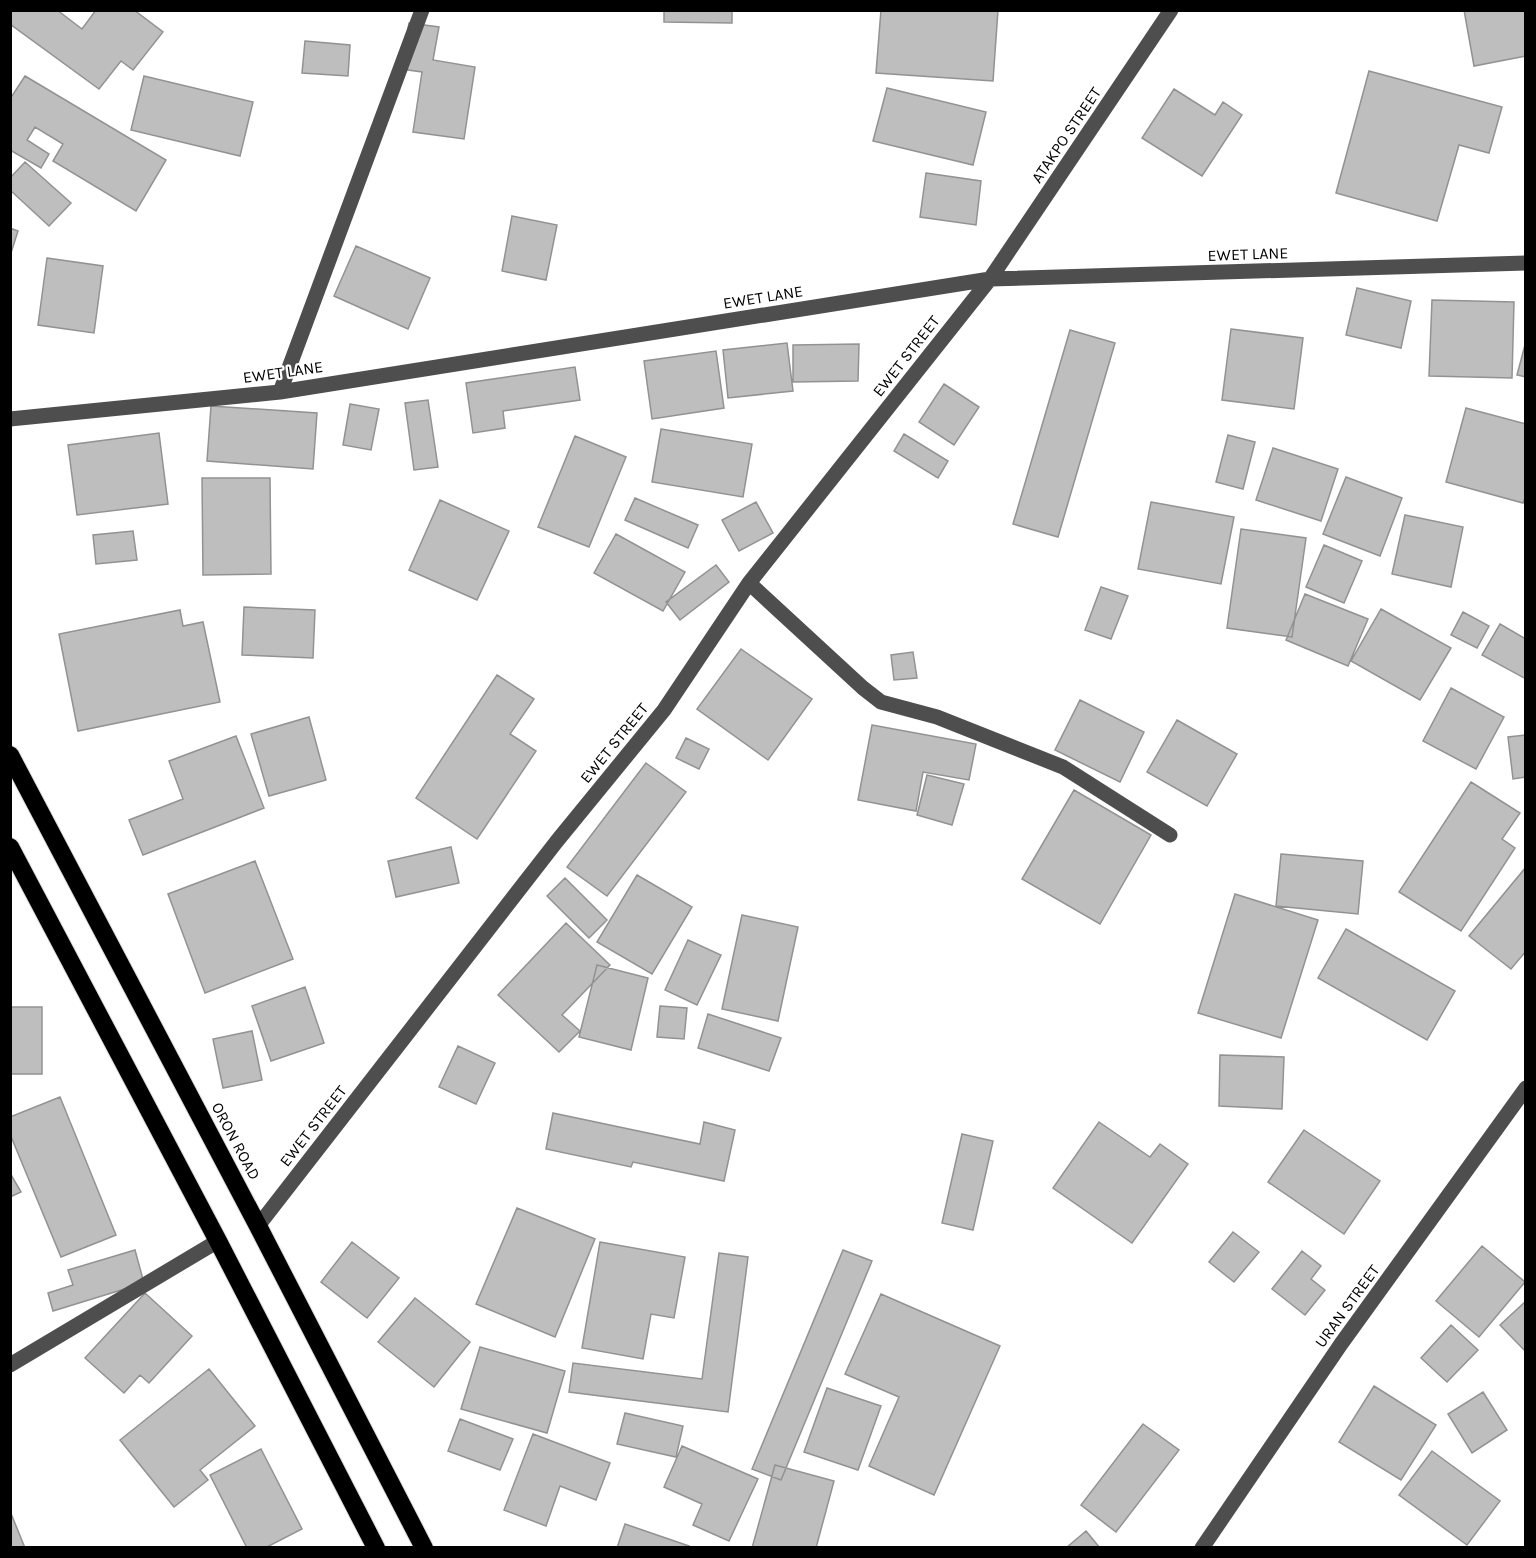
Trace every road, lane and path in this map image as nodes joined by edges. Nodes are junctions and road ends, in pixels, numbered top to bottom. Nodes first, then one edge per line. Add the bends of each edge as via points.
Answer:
1 (422, 10) edge
2 (1171, 10) edge
3 (1526, 263) edge
4 (990, 279) junction
5 (280, 392) junction
6 (10, 419) edge
7 (749, 583) junction
8 (10, 755) edge
9 (1170, 835) dead end
10 (10, 847) edge
11 (1526, 1088) edge
12 (258, 1226) junction
13 (218, 1241) junction
14 (10, 1365) edge
15 (376, 1548) edge
16 (424, 1548) edge
17 (1202, 1548) edge

1 - 5 street
2 - 4 street, ATAKPO STREET
3 - 4 street, EWET LANE
4 - 5 street, EWET LANE
4 - 7 street, EWET STREET
5 - 6 street, EWET LANE
7 - 9 street via 881,702 937,717 1063,767
7 - 12 street, EWET STREET via 664,710 557,841
8 - 12 highway, ORON ROAD
10 - 13 highway
11 - 17 street, URAN STREET via 1341,1344
12 - 16 highway, ORON ROAD
13 - 14 street
13 - 15 highway

